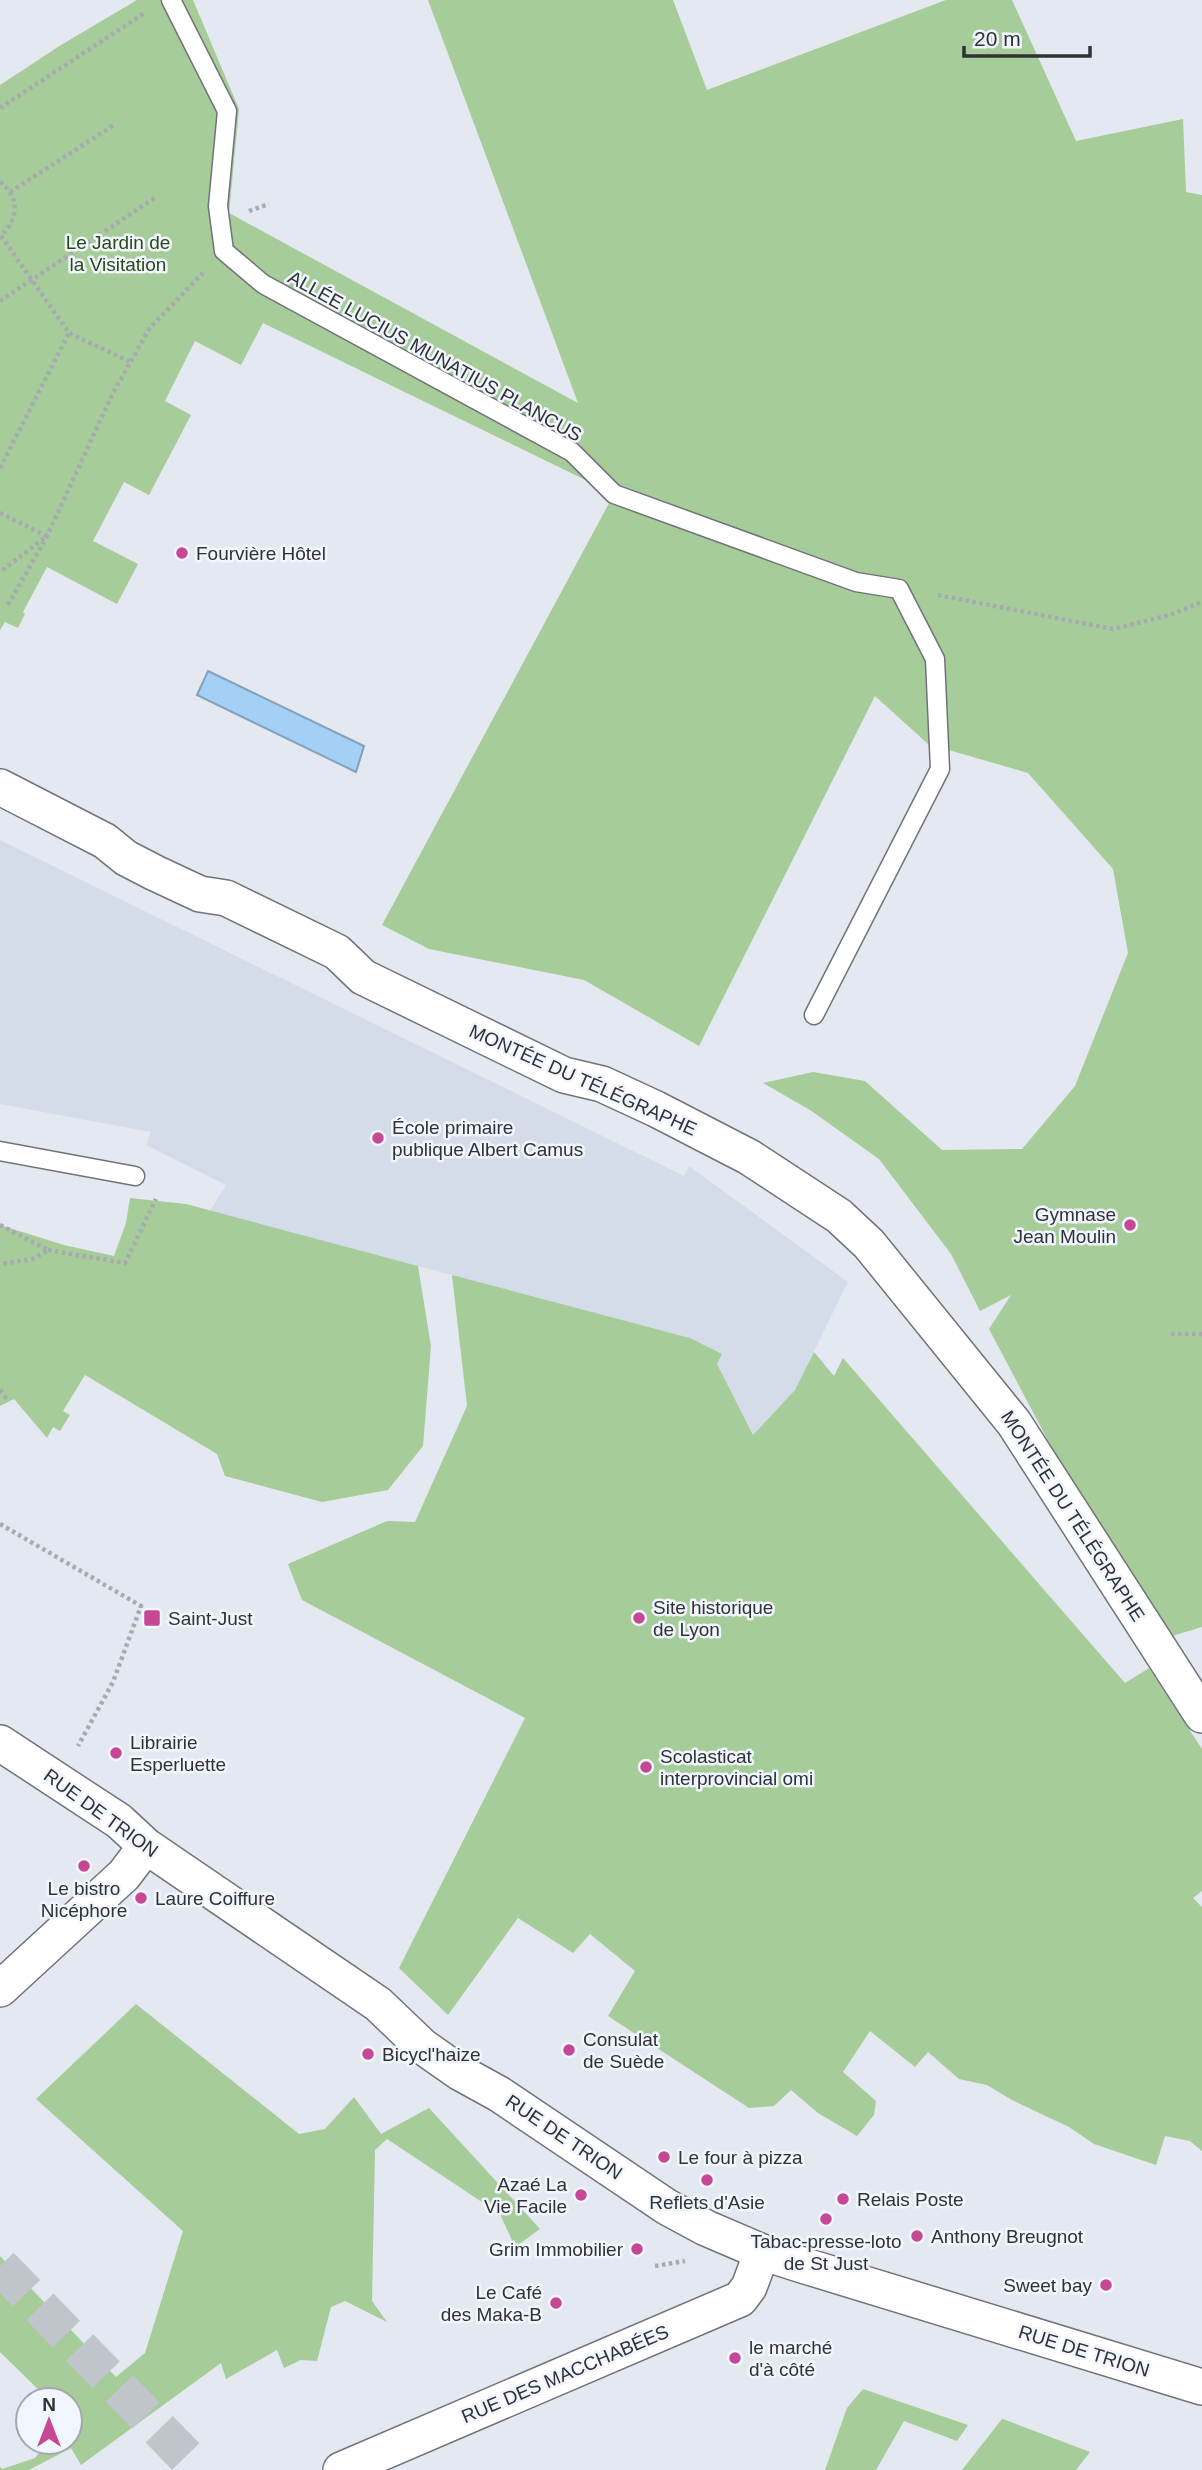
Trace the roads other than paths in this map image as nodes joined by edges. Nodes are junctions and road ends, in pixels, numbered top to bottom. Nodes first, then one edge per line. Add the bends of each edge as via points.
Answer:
1 (171, 0) edge
2 (0, 787) edge
3 (814, 1015) dead end
4 (0, 1151) edge
5 (135, 1176) road end
6 (1202, 1715) edge
7 (0, 1743) edge
8 (146, 1846) junction
9 (0, 1989) edge
10 (762, 2252) junction
11 (1202, 2387) edge
12 (341, 2470) edge

1 - 3 lane, ALLÉE LUCIUS MUNATIUS PLANCUS via 227,111 218,206 224,251 263,284 572,452 614,494 856,582 899,589 935,659 940,769
2 - 6 street, MONTÉE DU TÉLÉGRAPHE via 105,841 155,873 200,894 226,898 337,952 363,977 564,1075 601,1084 656,1109 749,1157 839,1216 869,1244 1014,1423
4 - 5 lane
7 - 8 street, RUE DE TRION via 119,1821
8 - 9 street via 124,1875
8 - 10 street, RUE DE TRION via 378,2004 459,2073 499,2094 667,2207
10 - 11 street, RUE DE TRION
10 - 12 street, RUE DES MACCHABÉES via 740,2300

